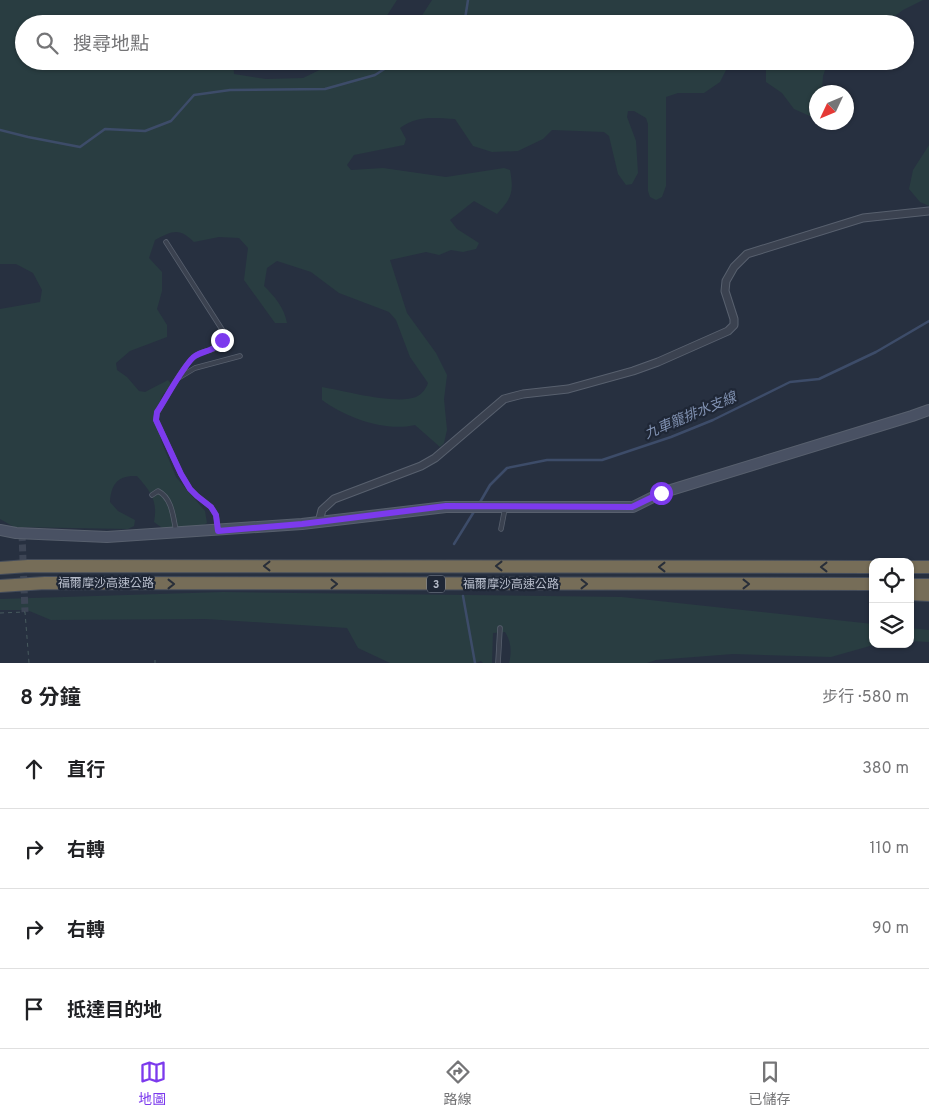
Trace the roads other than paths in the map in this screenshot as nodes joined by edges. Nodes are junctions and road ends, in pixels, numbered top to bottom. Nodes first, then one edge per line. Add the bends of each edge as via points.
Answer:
1 (929, 211) edge
2 (166, 242) dead end
3 (240, 356) dead end
4 (178, 378) junction
5 (929, 410) edge
6 (152, 495) dead end
7 (505, 506) junction
8 (319, 522) junction
9 (501, 529) dead end
10 (0, 530) edge
11 (218, 531) junction
12 (176, 533) junction
13 (869, 567) edge
14 (914, 567) edge
15 (929, 567) edge
16 (0, 568) edge
17 (803, 584) junction
18 (869, 584) edge
19 (914, 585) edge
20 (929, 585) edge
21 (0, 586) edge
22 (869, 590) edge
23 (914, 594) edge
24 (929, 595) edge
25 (500, 628) dead end
26 (498, 663) edge

1 - 8 street via 863,218 747,254 726,281 725,291 734,320 728,331 633,371 568,389 523,394 504,400 436,458 334,498 322,510
2 - 4 lane via 223,331 222,340 216,348 194,356
3 - 4 lane via 195,368
4 - 11 lane via 157,412 156,420 186,481 216,515
5 - 7 street via 661,493 632,507
6 - 12 lane via 158,491 170,502
7 - 8 street via 446,506
7 - 9 lane
8 - 11 street
10 - 12 street via 107,537
11 - 12 street
13 -> 16 highway, 福爾摩沙高速公路 / 3
14 - 15 highway
17 - 18 highway, 福爾摩沙高速公路 / 3
21 -> 17 highway, 福爾摩沙高速公路 / 3
17 - 22 highway
19 - 20 highway
23 - 24 highway
25 - 26 lane

